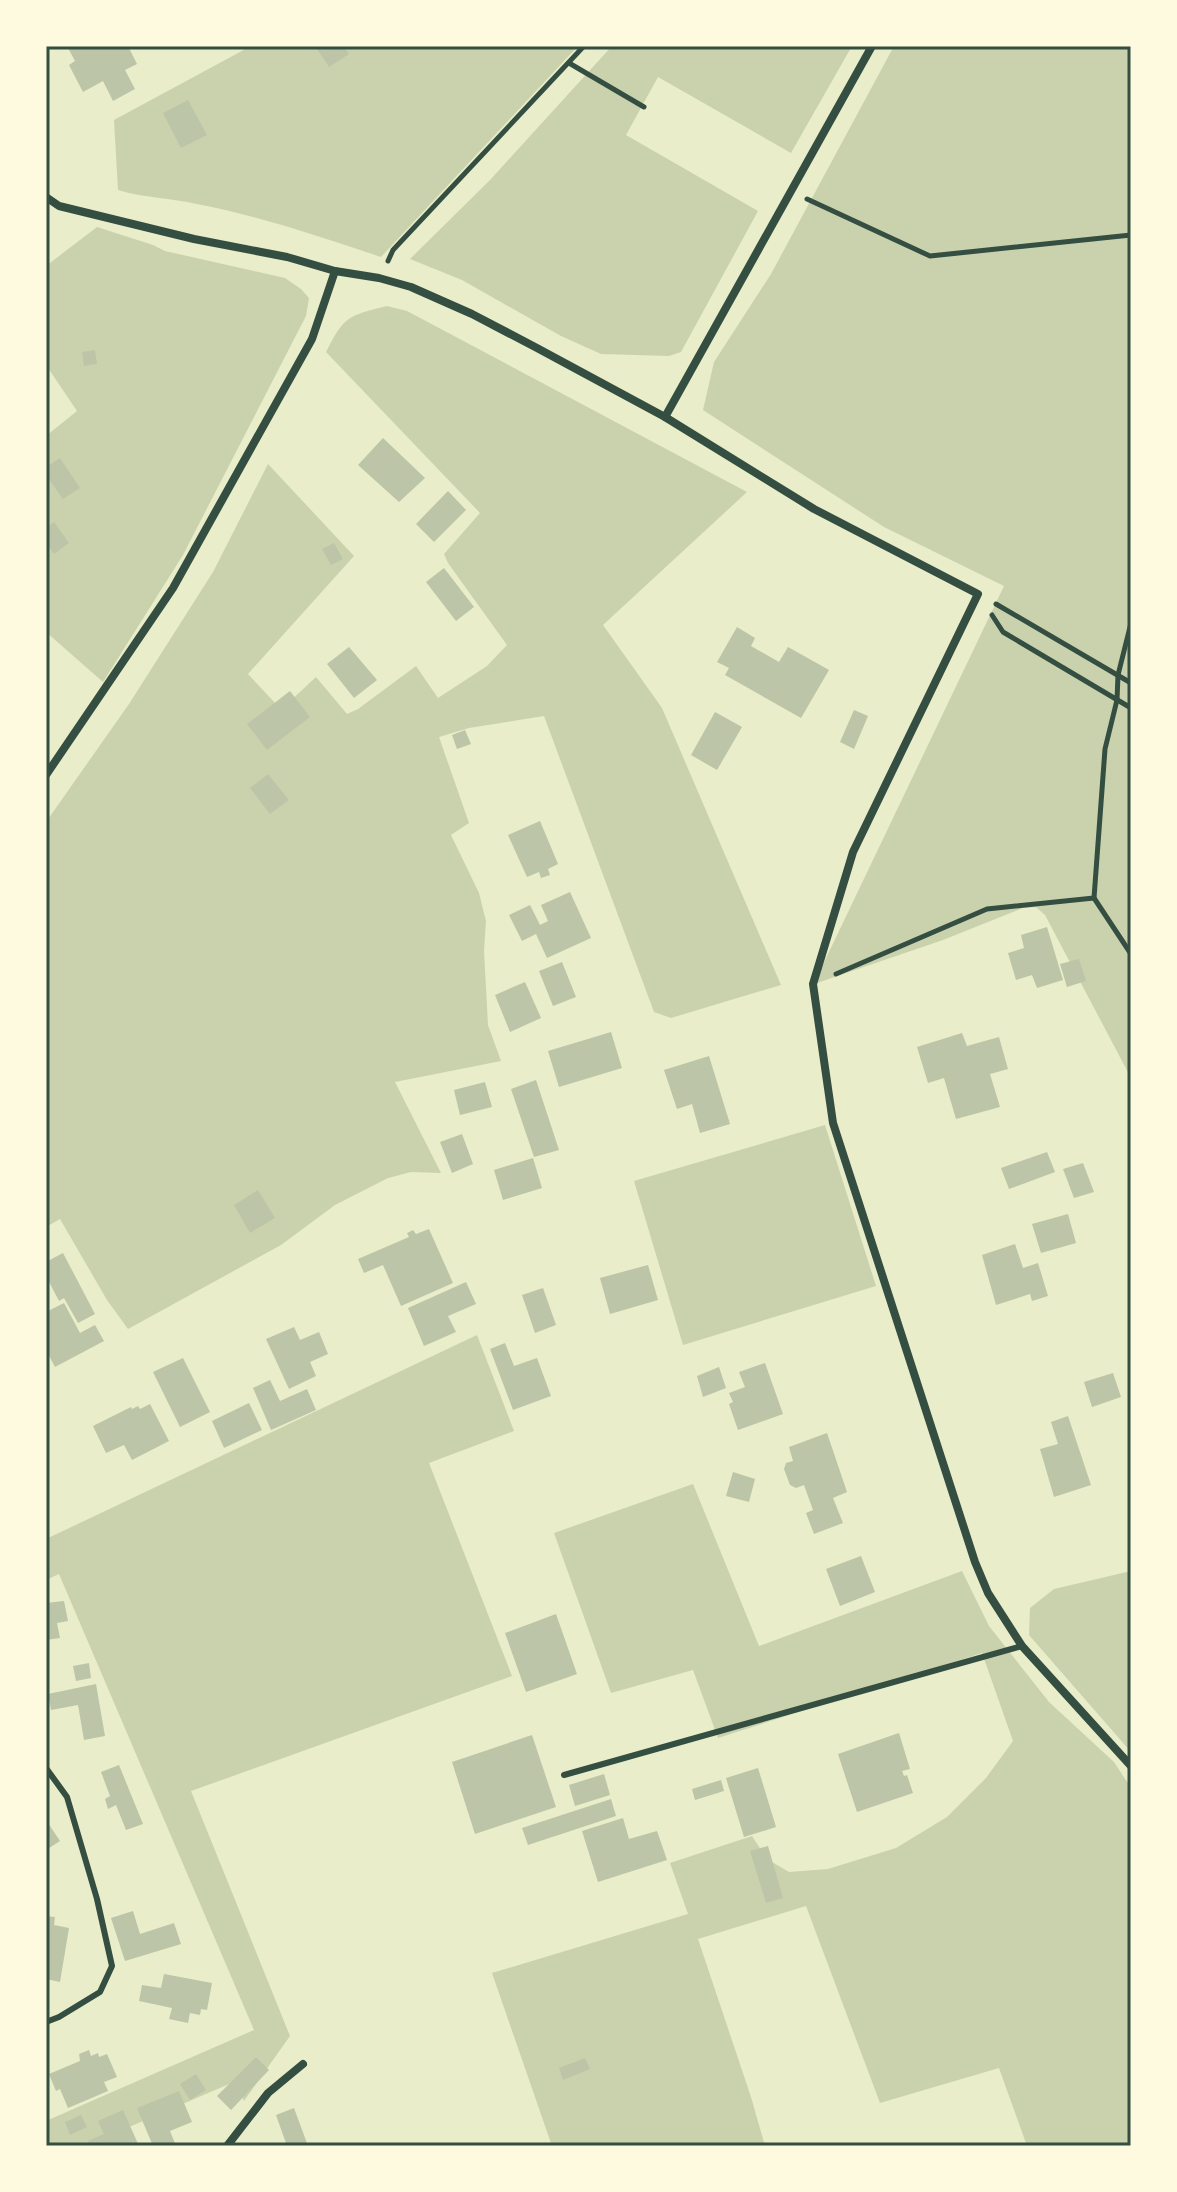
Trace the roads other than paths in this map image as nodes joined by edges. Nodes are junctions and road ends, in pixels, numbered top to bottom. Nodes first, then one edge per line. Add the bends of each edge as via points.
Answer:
1 (872, 46) edge
2 (46, 197) edge
3 (335, 271) junction
4 (665, 417) junction
5 (46, 775) edge
6 (1022, 1646) junction
7 (1131, 1766) edge
8 (46, 1768) edge
9 (564, 1775) dead end
10 (46, 2022) edge
11 (303, 2064) dead end
12 (227, 2146) edge

1 - 4 street
2 - 3 street via 59,206
3 - 4 street via 411,287
3 - 5 street via 312,339 173,588
4 - 6 street via 814,509 978,594 853,852 813,984 833,1123 975,1562
6 - 7 street
6 - 9 lane
8 - 10 lane via 67,1797 112,1966 100,1992
11 - 12 street via 268,2093

